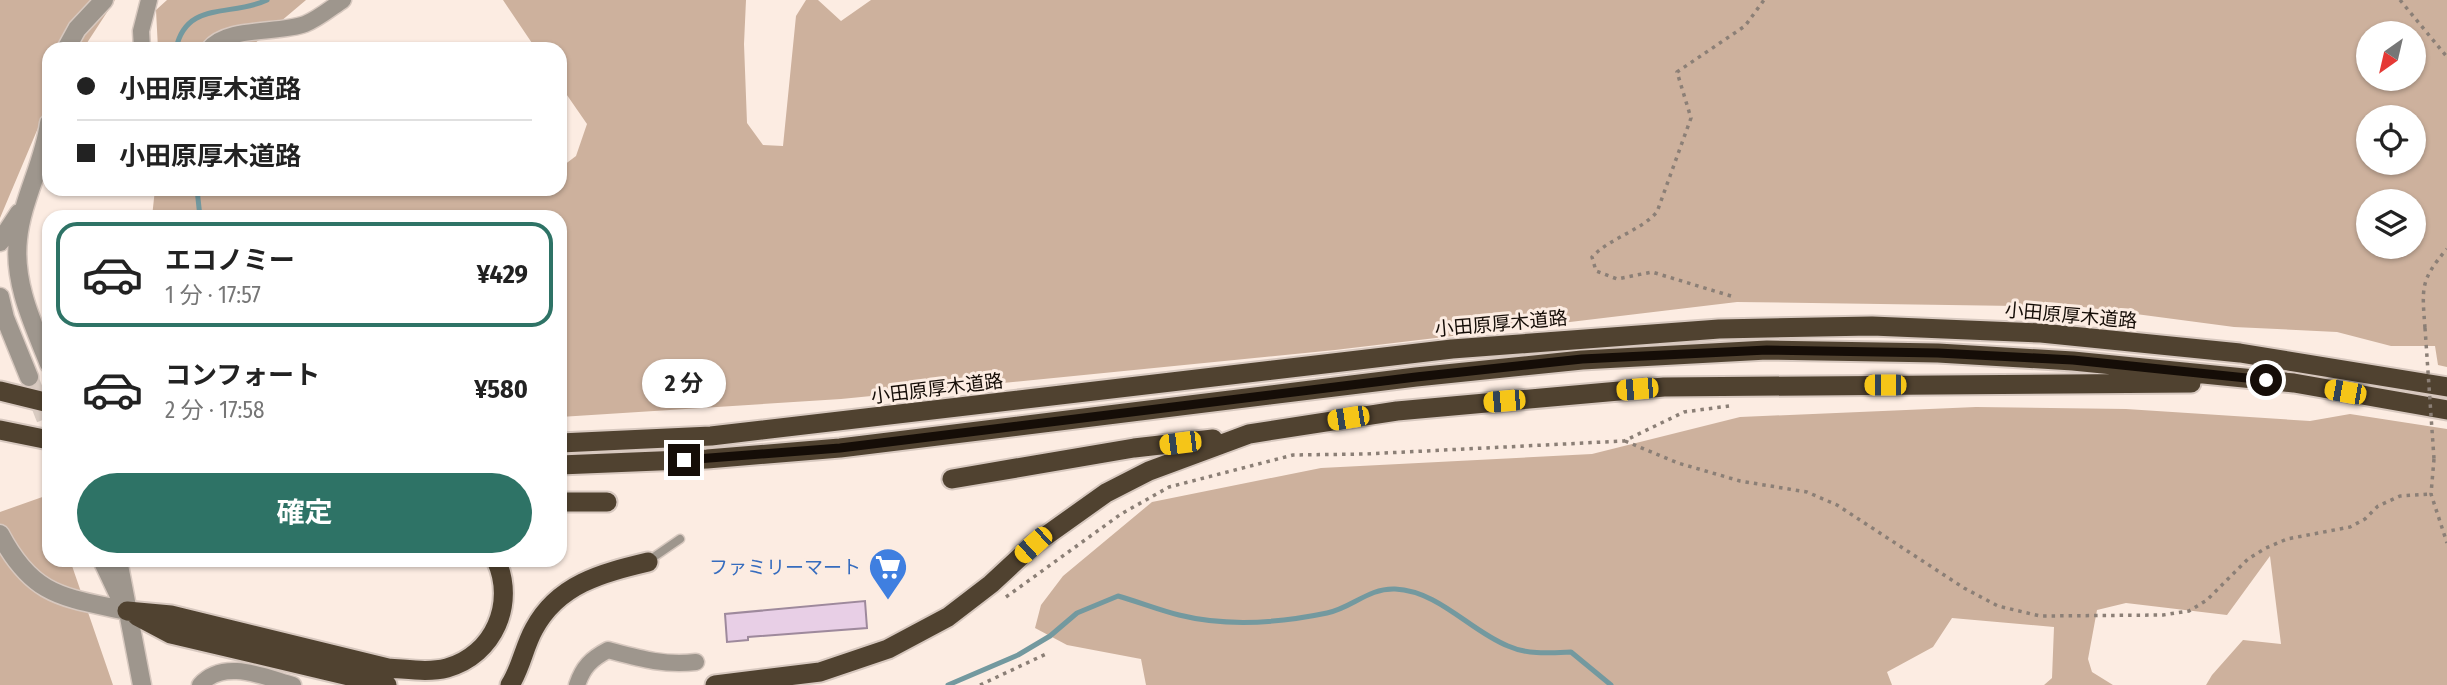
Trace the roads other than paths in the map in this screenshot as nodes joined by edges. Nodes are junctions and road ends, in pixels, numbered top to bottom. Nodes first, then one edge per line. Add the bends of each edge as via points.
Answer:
1 (104, 0) edge
2 (149, 0) edge
3 (342, 0) edge
4 (70, 42) edge
5 (142, 42) edge
6 (215, 42) edge
7 (42, 159) edge
8 (29, 198) junction
9 (0, 242) edge
10 (0, 297) edge
11 (42, 346) edge
12 (29, 377) tunnel mouth
13 (2294, 383) junction
14 (2447, 387) edge
15 (0, 391) edge
16 (0, 400) edge
17 (42, 403) edge
18 (42, 404) edge
19 (2447, 410) edge
20 (0, 424) edge
21 (0, 430) edge
22 (42, 430) edge
23 (1249, 434) junction
24 (42, 439) edge
25 (567, 443) edge
26 (567, 465) edge
27 (951, 479) dead end
28 (567, 502) edge
29 (607, 502) dead end
30 (0, 534) edge
31 (680, 539) dead end
32 (648, 562) joint
33 (105, 567) edge
34 (118, 567) edge
35 (498, 567) edge
36 (127, 611) junction
37 (696, 662) dead end
38 (142, 685) edge
39 (200, 685) edge
40 (293, 685) edge
41 (387, 685) edge
42 (510, 685) edge
43 (577, 685) edge
44 (715, 685) edge

1 - 4 street
2 - 5 street
3 - 6 street via 306,23
7 - 8 street
8 - 9 street
8 - 11 street via 18,237 17,262 23,298
10 - 12 street
13 - 19 highway
13 - 23 highway via 1664,387 1397,411
13 - 26 highway via 2073,360 1767,350 1582,359 840,448
14 - 25 highway, 小田原厚木道路 via 2240,353 2041,333 1871,327 1719,329 1452,349 711,436
15 - 17 highway
16 - 18 highway
20 - 22 highway
21 - 24 highway
23 - 27 highway
23 - 44 highway via 1149,471 1106,493 1033,545 948,617 898,645 820,672
28 - 29 highway
30 - 36 street via 14,561 47,590
31 - 32 lane
32 - 42 highway via 601,573 565,592 533,630
33 - 36 street
34 - 36 street
35 - 36 highway via 505,588 498,624 481,649 447,668 388,668 171,615
36 - 38 street
36 - 41 highway via 171,634
37 - 43 street via 656,662 608,650 583,668
39 - 40 street via 220,671 244,672

